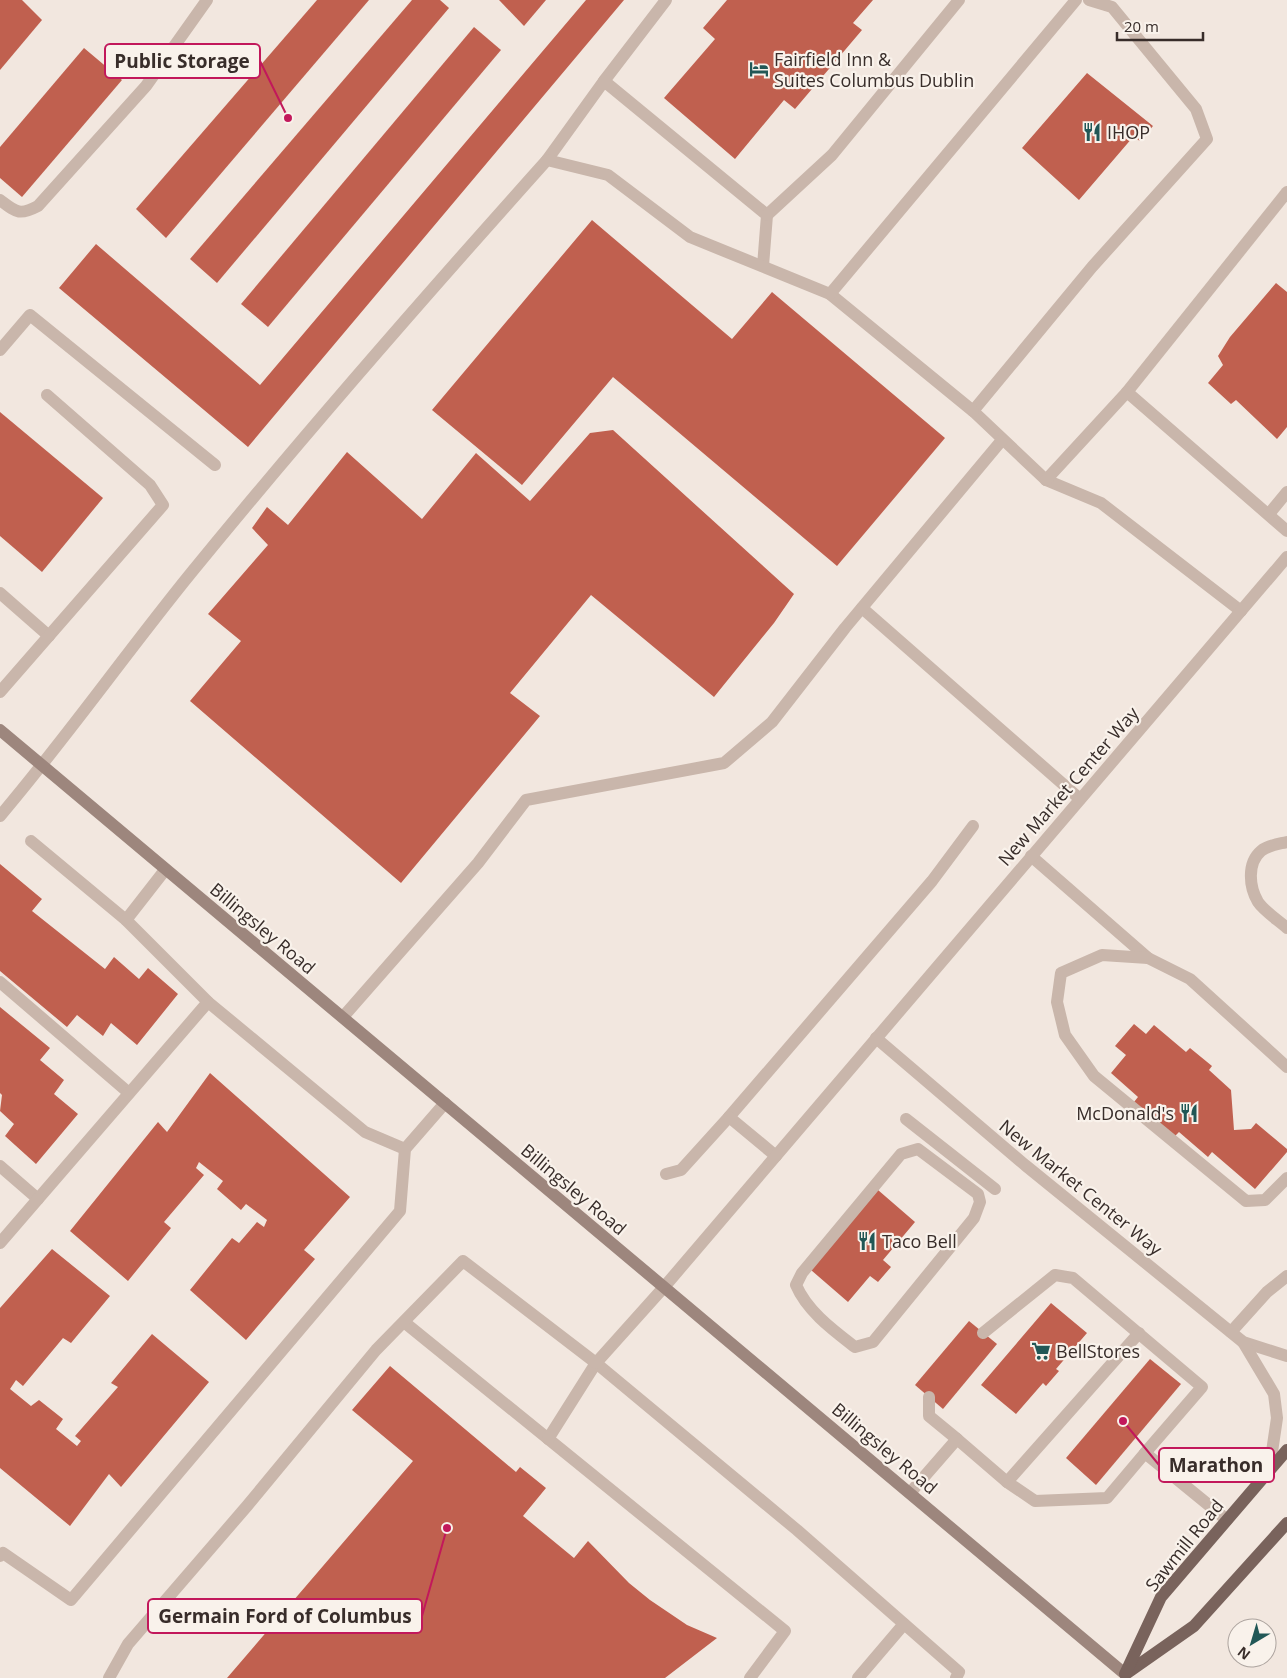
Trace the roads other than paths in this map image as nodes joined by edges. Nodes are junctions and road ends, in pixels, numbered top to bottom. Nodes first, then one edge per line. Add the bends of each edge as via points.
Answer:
1 (207, 0) edge
2 (666, 0) edge
3 (959, 0) edge
4 (1076, 0) edge
5 (1089, 0) edge
6 (604, 81) junction
7 (547, 160) junction
8 (1287, 192) edge
9 (0, 200) edge
10 (767, 215) junction
11 (763, 266) junction
12 (830, 294) junction
13 (0, 350) edge
14 (1127, 392) junction
15 (47, 395) dead end
16 (973, 411) junction
17 (1002, 440) junction
18 (215, 465) dead end
19 (1046, 480) junction
20 (1287, 492) edge
21 (1269, 514) junction
22 (1287, 531) edge
23 (1287, 557) edge
24 (0, 593) edge
25 (862, 608) junction
26 (1241, 611) junction
27 (49, 636) junction
28 (0, 692) edge
29 (0, 730) edge
30 (43, 766) junction
31 (1080, 799) junction
32 (0, 816) edge
33 (973, 826) dead end
34 (31, 841) dead end
35 (1287, 842) edge
36 (1031, 856) junction
37 (165, 870) junction
38 (126, 920) junction
39 (1287, 928) edge
40 (1148, 958) junction
41 (0, 982) edge
42 (208, 1002) junction
43 (343, 1017) junction
44 (876, 1038) junction
45 (1287, 1067) edge
46 (129, 1093) junction
47 (445, 1103) junction
48 (729, 1116) junction
49 (906, 1119) dead end
50 (927, 1134) junction
51 (405, 1149) junction
52 (918, 1149) junction
53 (776, 1156) junction
54 (0, 1166) edge
55 (666, 1174) dead end
56 (1287, 1178) edge
57 (996, 1189) dead end
58 (38, 1199) junction
59 (0, 1244) edge
60 (1287, 1276) edge
61 (665, 1286) junction
62 (404, 1322) junction
63 (1231, 1332) junction
64 (983, 1333) dead end
65 (1139, 1333) junction
66 (1243, 1342) junction
67 (1287, 1356) edge
68 (596, 1363) junction
69 (929, 1397) dead end
70 (548, 1439) junction
71 (957, 1439) junction
72 (1287, 1450) edge
73 (1145, 1453) junction
74 (1268, 1472) junction
75 (1007, 1482) junction
76 (910, 1493) junction
77 (1228, 1520) junction
78 (1287, 1524) edge
79 (1, 1553) edge
80 (904, 1624) junction
81 (1124, 1676) edge
82 (109, 1678) edge
83 (750, 1678) edge
84 (858, 1678) edge
85 (956, 1678) edge

1 - 9 street via 146,86 38,206 26,212 14,211
2 - 6 street
3 - 10 street via 832,155
4 - 12 street
5 - 16 street via 1112,7 1196,109 1208,139 1092,267
6 - 7 street
6 - 10 street
7 - 11 street via 608,175 690,237
7 - 30 street via 377,352 215,543 133,644
8 - 14 street
10 - 11 street
11 - 12 street
12 - 16 street
13 - 18 street via 30,315
14 - 19 street
14 - 21 street
15 - 27 street via 150,485 163,504
16 - 17 street
17 - 19 street
17 - 25 street
19 - 26 street via 1101,503
20 - 21 street
21 - 22 street
23 - 26 street, New Market Center Way
24 - 27 street
25 - 31 street
25 - 43 street via 772,722 724,763 526,800 478,863
26 - 31 street, New Market Center Way
27 - 28 street
29 - 30 street, Billingsley Road
30 - 32 street
30 - 37 street, Billingsley Road
31 - 36 street, New Market Center Way
33 - 48 street via 932,882
34 - 38 street
35 - 39 street via 1260,852 1251,870 1258,902
36 - 40 street
36 - 44 street, New Market Center Way
37 - 38 street
37 - 43 street, Billingsley Road
38 - 42 street
40 - 45 street via 1190,979
40 - 56 street via 1102,955 1061,973 1057,1002 1065,1035 1094,1076 1246,1200 1265,1200
41 - 46 street
42 - 46 street
42 - 51 street via 365,1132
43 - 47 street, Billingsley Road
44 - 53 street, New Market Center Way
44 - 63 street, New Market Center Way via 1025,1165
46 - 58 street
47 - 51 street
47 - 61 street, Billingsley Road
48 - 53 street
48 - 55 street via 681,1170
49 - 50 street
50 - 52 street
50 - 57 street
51 - 79 street via 400,1212 71,1600
52 - 52 street via 901,1154 802,1273 796,1285 800,1296 825,1323 855,1347 873,1342 974,1218 980,1202 978,1194
53 - 61 street, New Market Center Way
54 - 58 street
58 - 59 street
60 - 63 street via 1267,1292
61 - 68 street, New Market Center Way
61 - 76 street, Billingsley Road
62 - 68 street via 463,1261
62 - 70 street
62 - 82 street via 376,1350 128,1644
63 - 66 street, New Market Center Way
64 - 65 street via 1055,1275 1073,1278
65 - 73 street via 1202,1387
65 - 75 street
66 - 67 street, New Market Center Way
66 - 74 street, New Market Center Way via 1274,1394 1277,1418
68 - 70 street, New Market Center Way
68 - 80 street via 797,1530
69 - 71 street via 929,1416
70 - 83 street via 785,1631
71 - 75 street
71 - 76 street
72 - 74 main road, Sawmill Road
73 - 75 street via 1107,1498 1035,1500
73 - 77 street
74 - 77 main road, Sawmill Road
76 - 81 street, Billingsley Road
77 - 81 main road, Sawmill Road via 1161,1597
78 - 81 main road via 1194,1626
80 - 84 street
80 - 85 street via 959,1672

